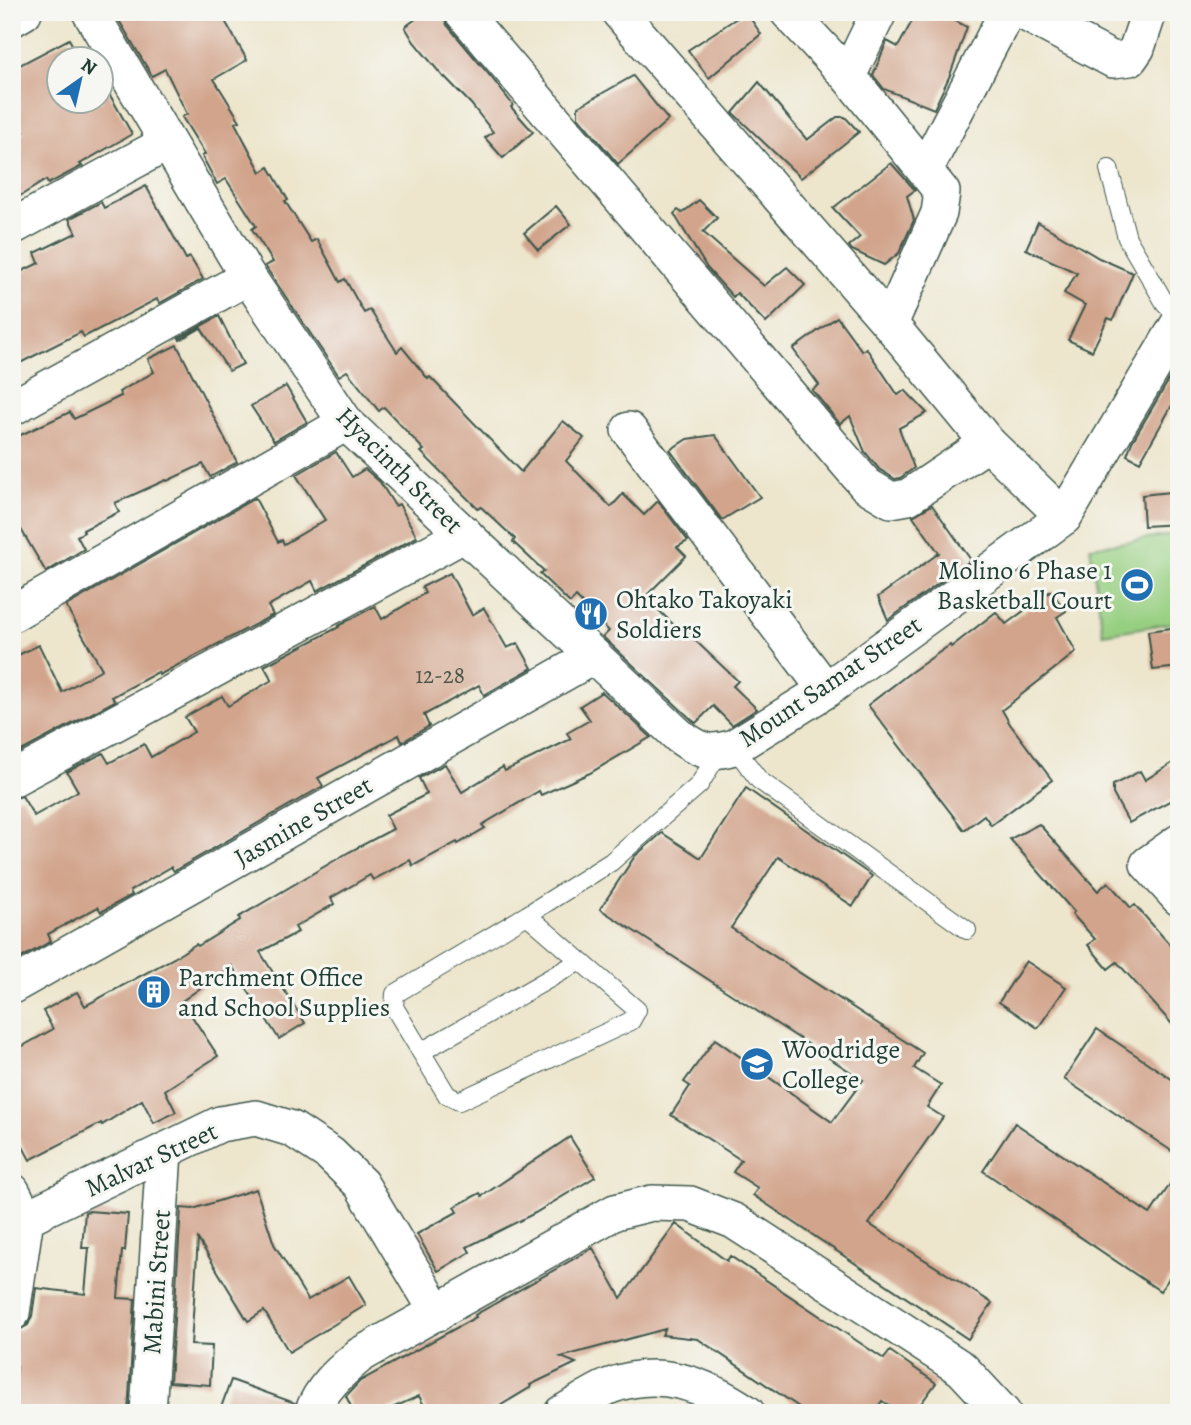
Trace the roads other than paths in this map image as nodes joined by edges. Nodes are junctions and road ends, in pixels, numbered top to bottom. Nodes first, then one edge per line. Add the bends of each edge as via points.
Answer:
1 (24, 12) edge
2 (90, 12) edge
3 (462, 12) edge
4 (619, 12) edge
5 (788, 12) edge
6 (878, 12) edge
7 (1007, 12) edge
8 (1023, 12) edge
9 (1149, 12) edge
10 (12, 19) edge
11 (848, 76) junction
12 (167, 143) junction
13 (1109, 169) dead end
14 (925, 170) junction
15 (12, 227) edge
16 (248, 277) junction
17 (1179, 317) edge
18 (1179, 323) edge
19 (890, 324) junction
20 (12, 408) edge
21 (346, 423) junction
22 (629, 430) dead end
23 (988, 443) junction
24 (1064, 517) junction
25 (465, 534) junction
26 (12, 614) edge
27 (594, 656) junction
28 (826, 690) junction
29 (727, 749) junction
30 (12, 779) edge
31 (1179, 842) edge
32 (1179, 898) edge
33 (527, 915) junction
34 (967, 930) dead end
35 (580, 961) junction
36 (12, 986) edge
37 (421, 1052) junction
38 (164, 1151) junction
39 (19, 1205) edge
40 (12, 1313) edge
41 (438, 1313) junction
42 (148, 1413) edge
43 (312, 1413) edge
44 (562, 1413) edge
45 (747, 1413) edge
46 (1003, 1413) edge

1 - 10 street
2 - 12 street, Hyacinth Street
3 - 23 street via 866,485 891,500 908,497
4 - 19 street
5 - 11 street
6 - 11 street
7 - 14 street
8 - 9 street via 1113,60 1130,58
11 - 14 street
12 - 15 street
12 - 16 street, Hyacinth Street
13 - 17 lane via 1127,238 1158,292
14 - 19 street via 942,192 939,213
16 - 20 street
16 - 21 street, Hyacinth Street
18 - 24 street, Mount Samat Street
19 - 23 street
21 - 25 street, Hyacinth Street
21 - 26 street
22 - 28 street
23 - 24 street
24 - 28 street, Mount Samat Street
25 - 27 street, Hyacinth Street
25 - 30 street
27 - 29 street, Hyacinth Street via 699,750
27 - 36 street, Jasmine Street
28 - 29 street, Mount Samat Street
29 - 33 lane via 699,785 611,862
29 - 34 lane via 759,780
31 - 32 street via 1148,864
33 - 35 lane
33 - 37 lane via 395,993 394,1007
35 - 37 lane
35 - 37 lane via 637,1010 631,1021 459,1101 447,1096
38 - 39 street, Malvar Street
38 - 41 street, Malvar Street via 220,1124 256,1118 292,1129 330,1154 361,1184
38 - 42 street, Mabini Street
39 - 40 street
41 - 43 street via 360,1355 320,1394
41 - 46 street via 615,1212 652,1203 690,1204 734,1221 962,1369
44 - 45 street via 609,1386 649,1376 691,1382

